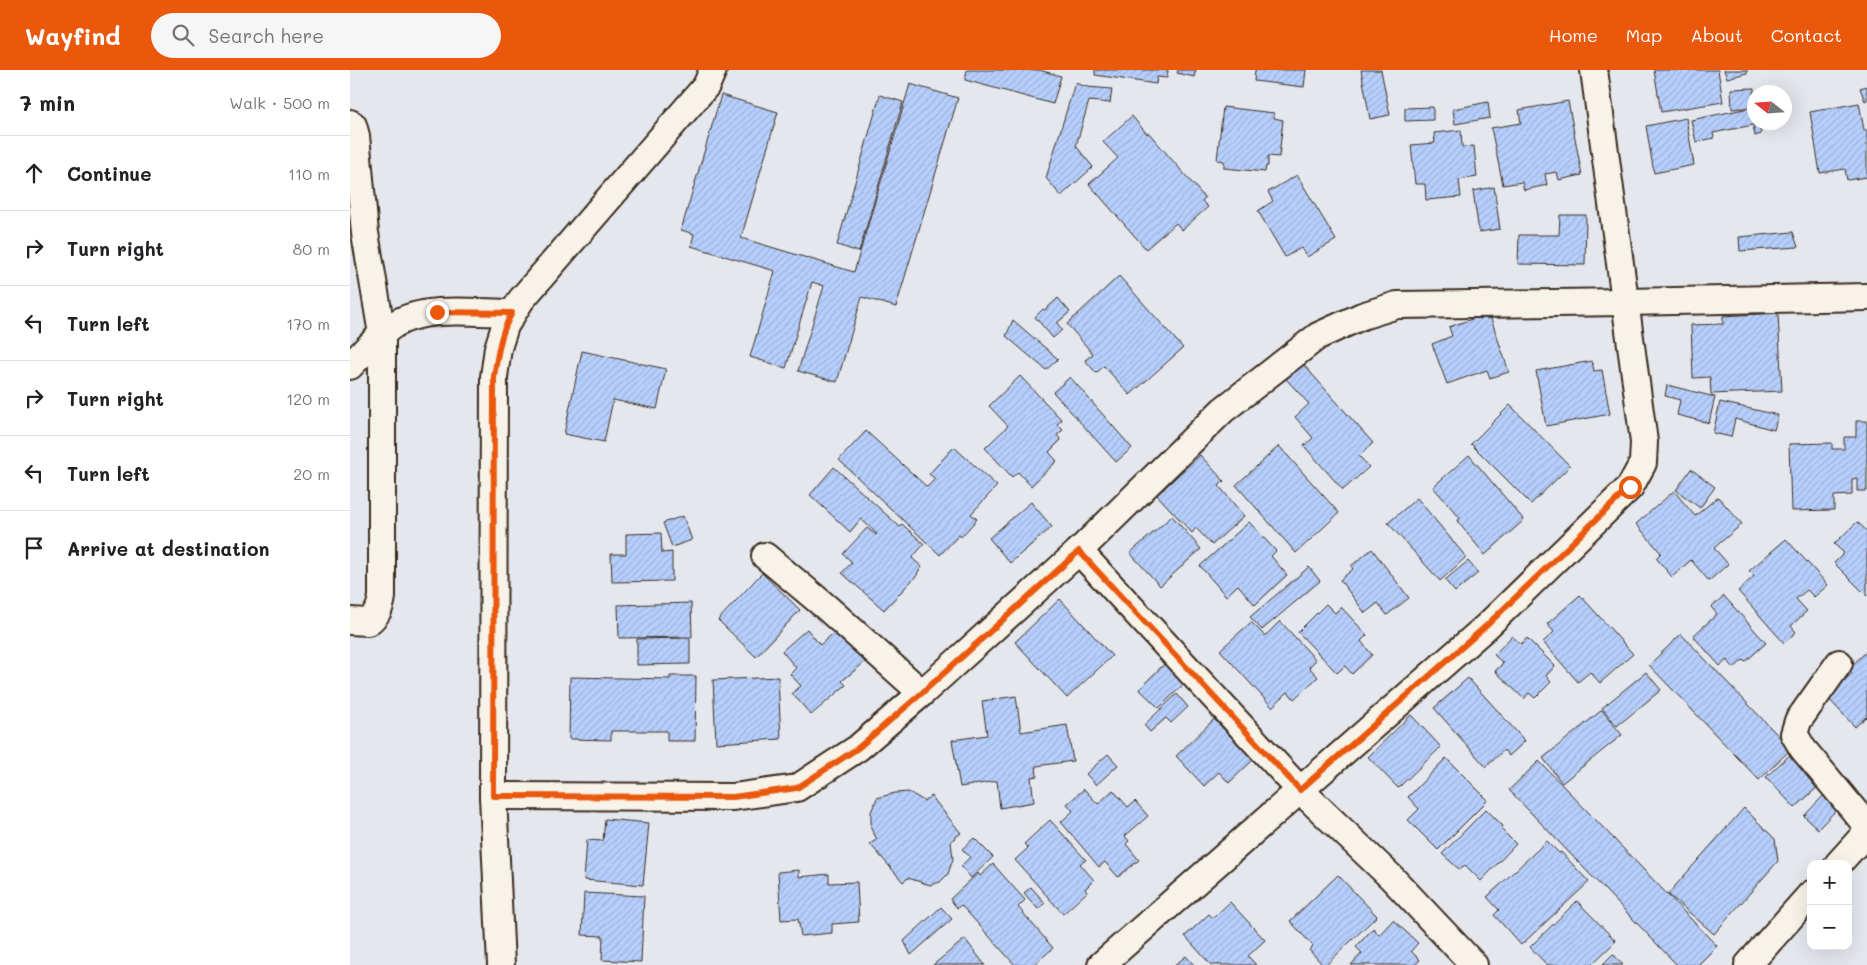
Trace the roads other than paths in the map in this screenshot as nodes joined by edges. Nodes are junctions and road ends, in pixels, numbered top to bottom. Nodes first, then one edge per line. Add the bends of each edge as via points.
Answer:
1 (712, 70) edge
2 (1594, 70) edge
3 (350, 123) edge
4 (1867, 297) edge
5 (1626, 302) junction
6 (512, 313) junction
7 (382, 334) junction
8 (350, 366) edge
9 (1079, 551) junction
10 (765, 556) dead end
11 (350, 621) edge
12 (1839, 663) dead end
13 (922, 693) junction
14 (1300, 790) junction
15 (493, 796) junction
16 (1867, 826) edge
17 (1867, 832) edge
18 (1842, 860) edge
19 (1807, 899) edge
20 (501, 965) edge
21 (1101, 965) edge
22 (1474, 965) edge
23 (1748, 965) edge

1 - 6 street via 706,86
2 - 5 street
3 - 7 street via 356,136 366,233
4 - 5 street
5 - 9 street via 1397,305 1362,316 1318,336 1223,410
5 - 14 street via 1644,442 1643,463 1630,487 1486,626
6 - 7 street via 437,312 397,323
6 - 15 street via 502,333 494,376
7 - 8 street
7 - 11 street via 382,597 376,616 368,622
9 - 13 street
9 - 14 street
10 - 13 street
12 - 16 street via 1798,721 1794,734
13 - 15 street via 858,748 797,788 733,797
14 - 21 street
14 - 22 street via 1392,878
15 - 20 street
17 - 18 street
19 - 23 street

